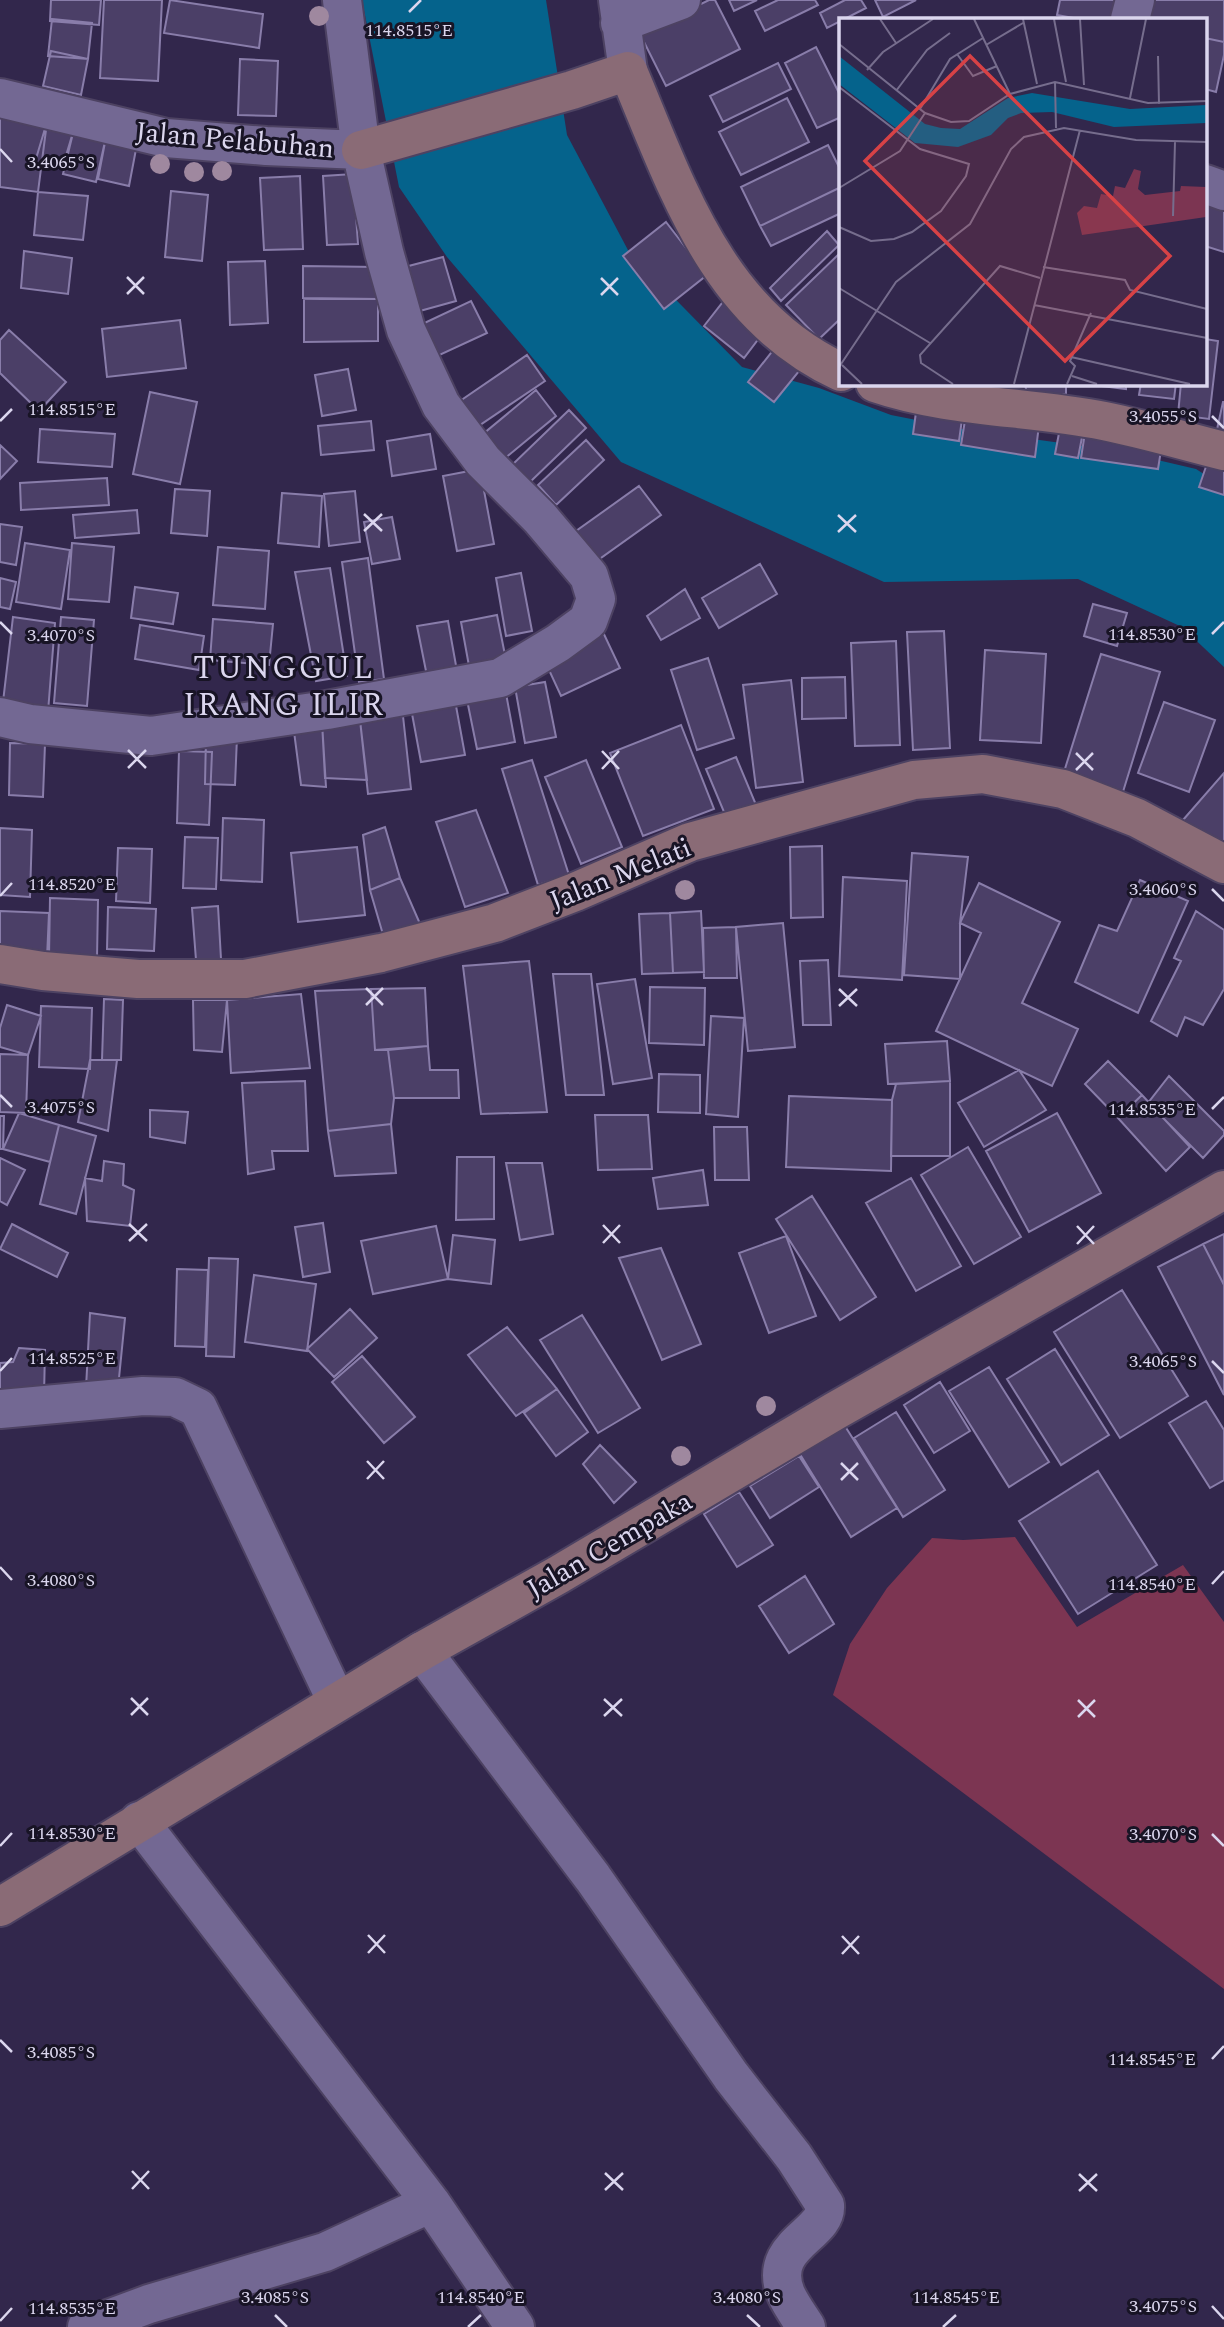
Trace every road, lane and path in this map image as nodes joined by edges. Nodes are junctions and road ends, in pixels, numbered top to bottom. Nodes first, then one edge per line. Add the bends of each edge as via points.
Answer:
1 (342, 0) edge
2 (681, 0) edge
3 (1135, 0) edge
4 (619, 11) edge
5 (1130, 18) edge
6 (628, 71) junction
7 (0, 98) edge
8 (375, 146) junction
9 (1206, 184) edge
10 (1224, 191) edge
11 (839, 371) edge
12 (881, 385) edge
13 (967, 392) edge
14 (1224, 451) edge
15 (0, 717) edge
16 (1224, 864) edge
17 (0, 964) edge
18 (1224, 1190) edge
19 (0, 1409) edge
20 (422, 1651) junction
21 (337, 1702) junction
22 (139, 1821) junction
23 (0, 1907) edge
24 (431, 2203) junction
25 (87, 2327) edge
26 (515, 2327) edge
27 (806, 2327) edge

1 - 8 street
2 - 4 street
3 - 5 street
4 - 6 street
6 - 8 street
6 - 11 street via 688,215 723,272 761,317 794,346
7 - 8 street, Jalan Pelabuhan via 166,138 266,146
8 - 15 street via 384,252 406,330 441,405 483,461 589,576 596,598 588,621 500,678 327,710 151,736
9 - 10 street
12 - 13 street via 899,391
13 - 14 street
16 - 17 street, Jalan Melati via 1137,818 1063,789 982,774 914,780 690,842 495,923 300,969 245,979 138,979
18 - 20 street, Jalan Cempaka
19 - 21 street via 143,1396 175,1397 198,1408
20 - 21 street, Jalan Cempaka
20 - 27 street via 593,1878 824,2205 825,2213 791,2249 782,2272 785,2292
21 - 22 street, Jalan Cempaka
22 - 23 street, Jalan Cempaka
22 - 24 street
24 - 25 street via 325,2252 161,2300
24 - 26 street

